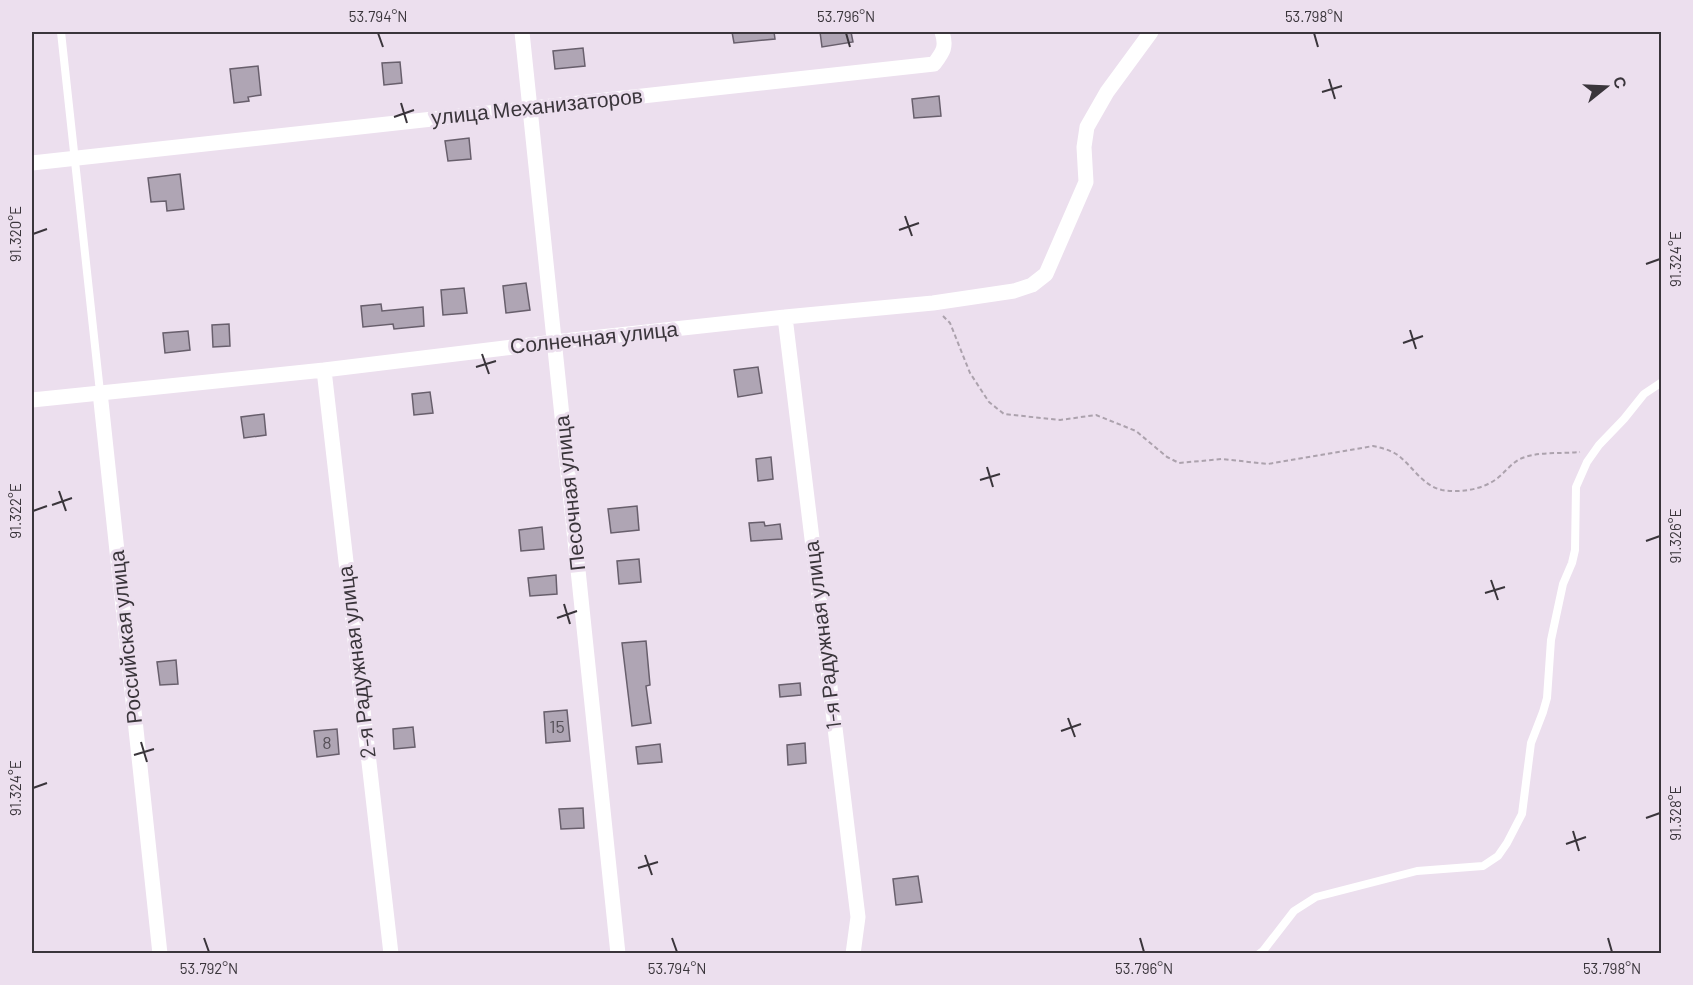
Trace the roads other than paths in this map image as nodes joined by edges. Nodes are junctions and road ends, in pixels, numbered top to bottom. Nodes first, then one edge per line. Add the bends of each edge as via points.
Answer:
1 (61, 32) edge
2 (522, 32) edge
3 (942, 32) edge
4 (1151, 32) edge
5 (530, 108) junction
6 (74, 159) junction
7 (32, 163) edge
8 (785, 316) junction
9 (554, 342) junction
10 (324, 370) junction
11 (1662, 382) edge
12 (100, 392) junction
13 (32, 400) edge
14 (160, 954) edge
15 (391, 954) edge
16 (618, 954) edge
17 (853, 954) edge
18 (1258, 954) edge

1 - 6 lane
2 - 5 street, Песочная улица
3 - 5 street, улица Механизаторов via 944,51 934,64
4 - 8 street, Солнечная улица via 1107,92 1088,127 1084,147 1086,182 1046,273 1032,285 933,303
5 - 6 street, улица Механизаторов
5 - 9 street, Песочная улица
6 - 7 street, улица Механизаторов
6 - 12 lane
8 - 9 street, Солнечная улица
8 - 17 street, 1-я Радужная улица via 858,917
9 - 10 street, Солнечная улица
9 - 16 street, Песочная улица
10 - 12 street, Солнечная улица
10 - 15 street, 2-я Радужная улица
11 - 18 lane via 1644,394 1599,444 1576,487 1575,550 1551,640 1547,698 1531,743 1522,814 1498,856 1483,866 1417,871 1316,897 1294,911
12 - 13 street, Солнечная улица
12 - 14 street, Российская улица

